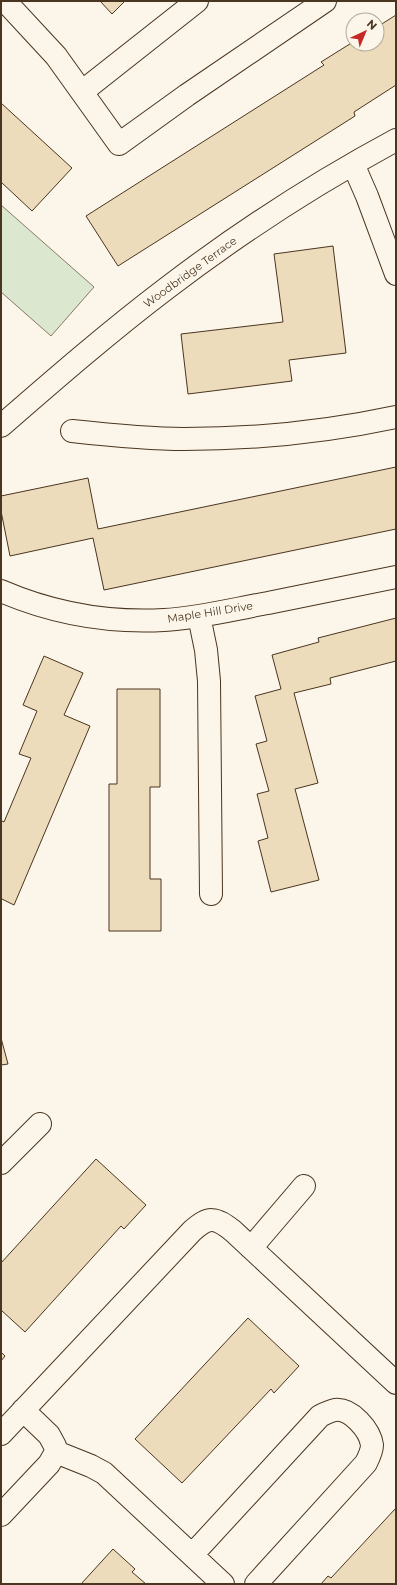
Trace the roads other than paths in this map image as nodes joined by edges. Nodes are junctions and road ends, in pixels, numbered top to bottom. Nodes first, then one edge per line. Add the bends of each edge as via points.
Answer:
1 (4, 1) edge
2 (197, 1) edge
3 (325, 1) edge
4 (82, 91) junction
5 (396, 140) edge
6 (353, 164) junction
7 (396, 274) edge
8 (396, 417) edge
9 (1, 426) edge
10 (72, 431) dead end
11 (396, 577) edge
12 (1, 591) edge
13 (199, 616) junction
14 (211, 894) dead end
15 (40, 1124) dead end
16 (1, 1163) edge
17 (304, 1186) dead end
18 (251, 1248) junction
19 (396, 1383) edge
20 (23, 1410) junction
21 (1, 1434) edge
22 (56, 1452) junction
23 (1, 1516) edge
24 (192, 1555) junction
25 (223, 1584) edge
26 (256, 1584) edge

1 - 4 street via 46,43
2 - 4 street
3 - 4 street via 118,144
5 - 6 street, Woodbridge Terrace
6 - 7 street
6 - 9 street, Woodbridge Terrace via 249,229 172,285
8 - 10 street via 308,432 248,437 161,438
11 - 13 street, Maple Hill Drive
12 - 13 street, Maple Hill Drive via 42,606 96,617 145,621
13 - 14 street via 209,681
15 - 16 street
17 - 18 street
18 - 19 street
18 - 20 street via 220,1221 212,1219 198,1225
20 - 21 street
20 - 22 street via 53,1440
22 - 23 street via 49,1464
22 - 24 street via 104,1473
24 - 25 street
24 - 26 street via 320,1416 335,1410 352,1416 363,1426 370,1438 371,1455

